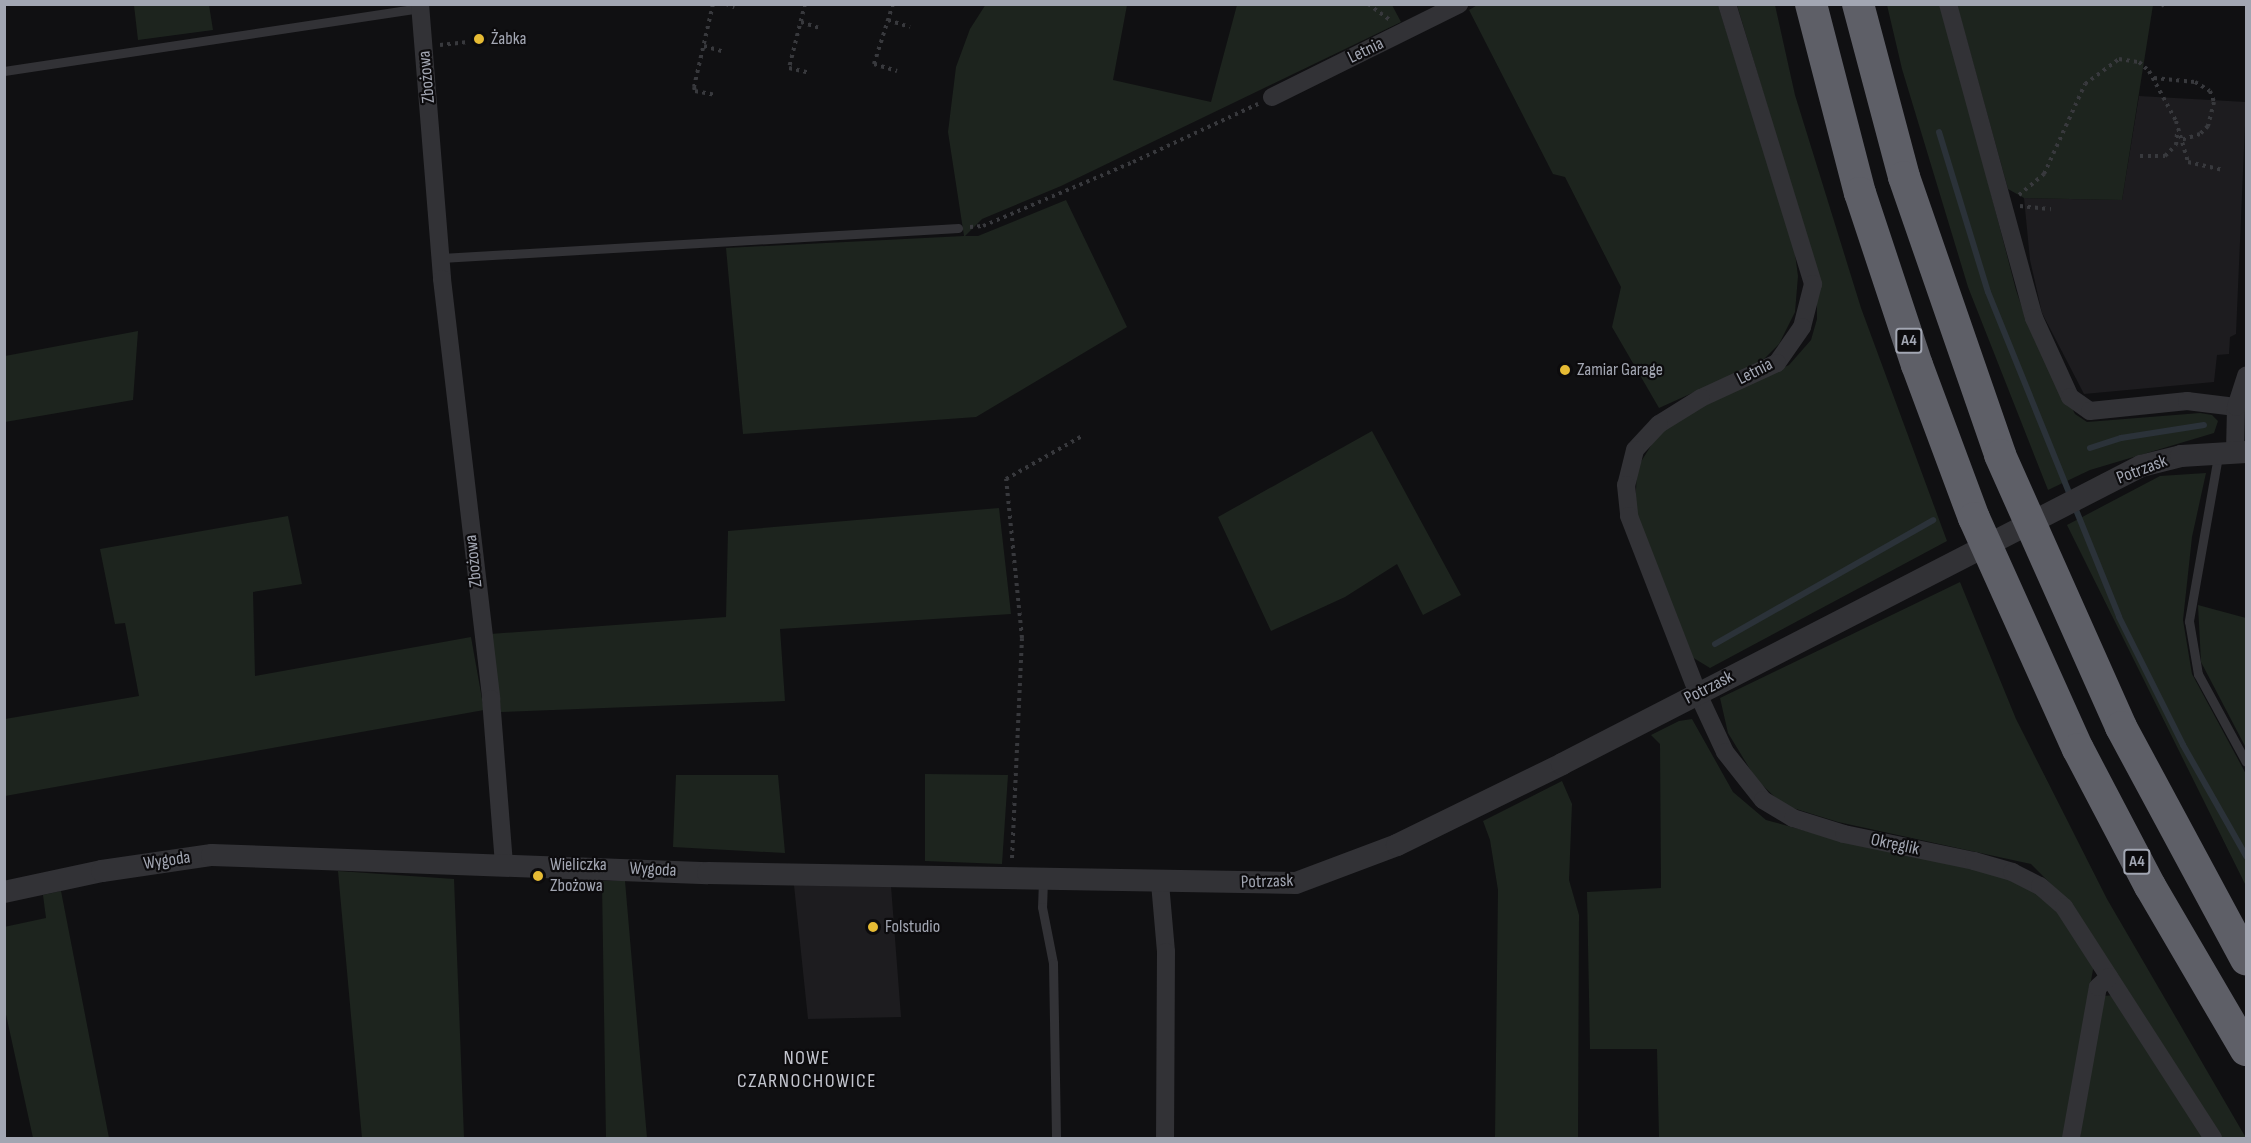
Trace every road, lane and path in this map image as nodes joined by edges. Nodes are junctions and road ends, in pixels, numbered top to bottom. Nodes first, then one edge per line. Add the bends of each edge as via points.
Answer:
1 (713, 4) edge
2 (726, 4) edge
3 (805, 4) edge
4 (892, 4) edge
5 (1459, 4) edge
6 (1727, 4) edge
7 (1811, 4) edge
8 (1858, 4) edge
9 (1948, 4) edge
10 (420, 6) edge
11 (734, 7) dead end
12 (888, 20) junction
13 (801, 22) junction
14 (910, 27) dead end
15 (822, 29) dead end
16 (468, 42) dead end
17 (436, 45) dead end
18 (704, 46) junction
19 (725, 51) dead end
20 (4, 71) edge
21 (897, 71) dead end
22 (810, 73) dead end
23 (2153, 77) junction
24 (715, 95) dead end
25 (1272, 97) joint
26 (2178, 130) junction
27 (2181, 140) junction
28 (2140, 156) dead end
29 (2224, 170) dead end
30 (2024, 192) dead end
31 (2026, 205) dead end
32 (2052, 209) dead end
33 (958, 228) joint
34 (449, 258) junction
35 (2247, 376) edge
36 (2236, 406) junction
37 (1082, 436) dead end
38 (2233, 452) edge
39 (1698, 694) junction
40 (2247, 762) edge
41 (504, 863) junction
42 (1011, 878) junction
43 (1043, 880) junction
44 (1160, 883) junction
45 (4, 892) edge
46 (2247, 959) edge
47 (2109, 977) junction
48 (2247, 1050) edge
49 (1056, 1138) edge
50 (1165, 1138) edge
51 (2070, 1138) edge
52 (2212, 1138) edge

1 - 18 path
2 - 11 path
3 - 13 path
4 - 12 path
5 - 25 street, Letnia
6 - 39 street, Letnia via 1813,284 1802,327 1778,363 1692,403 1659,424 1635,450 1626,485 1629,516
7 - 48 highway, A4 via 1860,193 1917,365 1974,518 2078,749 2155,895
8 - 46 highway via 1907,188 2000,455 2121,727
9 - 36 street via 2034,318 2070,397 2090,411 2187,401
10 - 20 lane
10 - 34 street, Zbożowa
12 - 14 path
12 - 21 path via 874,64
13 - 15 path
13 - 22 path via 789,68
16 - 17 path
18 - 19 path
18 - 24 path via 694,87 695,91
23 - 26 path
23 - 27 path via 2195,82 2210,91 2214,102 2208,126 2200,134
23 - 30 path via 2139,62 2119,59 2093,76 2068,116 2044,174
25 - 33 path via 983,226
26 - 27 path
26 - 28 path via 2172,152 2154,158
27 - 29 path via 2188,162
31 - 32 path
33 - 34 lane
34 - 41 street, Zbożowa
35 - 36 street
36 - 38 street
37 - 42 path via 1006,479 1022,638 1020,755
38 - 39 street, Potrzask via 2159,460
38 - 40 lane via 2188,621 2198,674
39 - 44 street, Potrzask via 1397,845 1296,883
39 - 47 street, Okręglik via 1725,752 1763,800 1793,818 1844,834 1974,861 2012,872 2040,886 2064,907
41 - 42 street, Wygoda via 708,873
41 - 45 street, Wygoda via 212,855 102,871
42 - 43 street, Wygoda
43 - 44 street, Wygoda
43 - 49 lane via 1042,907 1053,963
44 - 50 street via 1166,952
47 - 51 street via 2098,987
47 - 52 street, Okręglik

